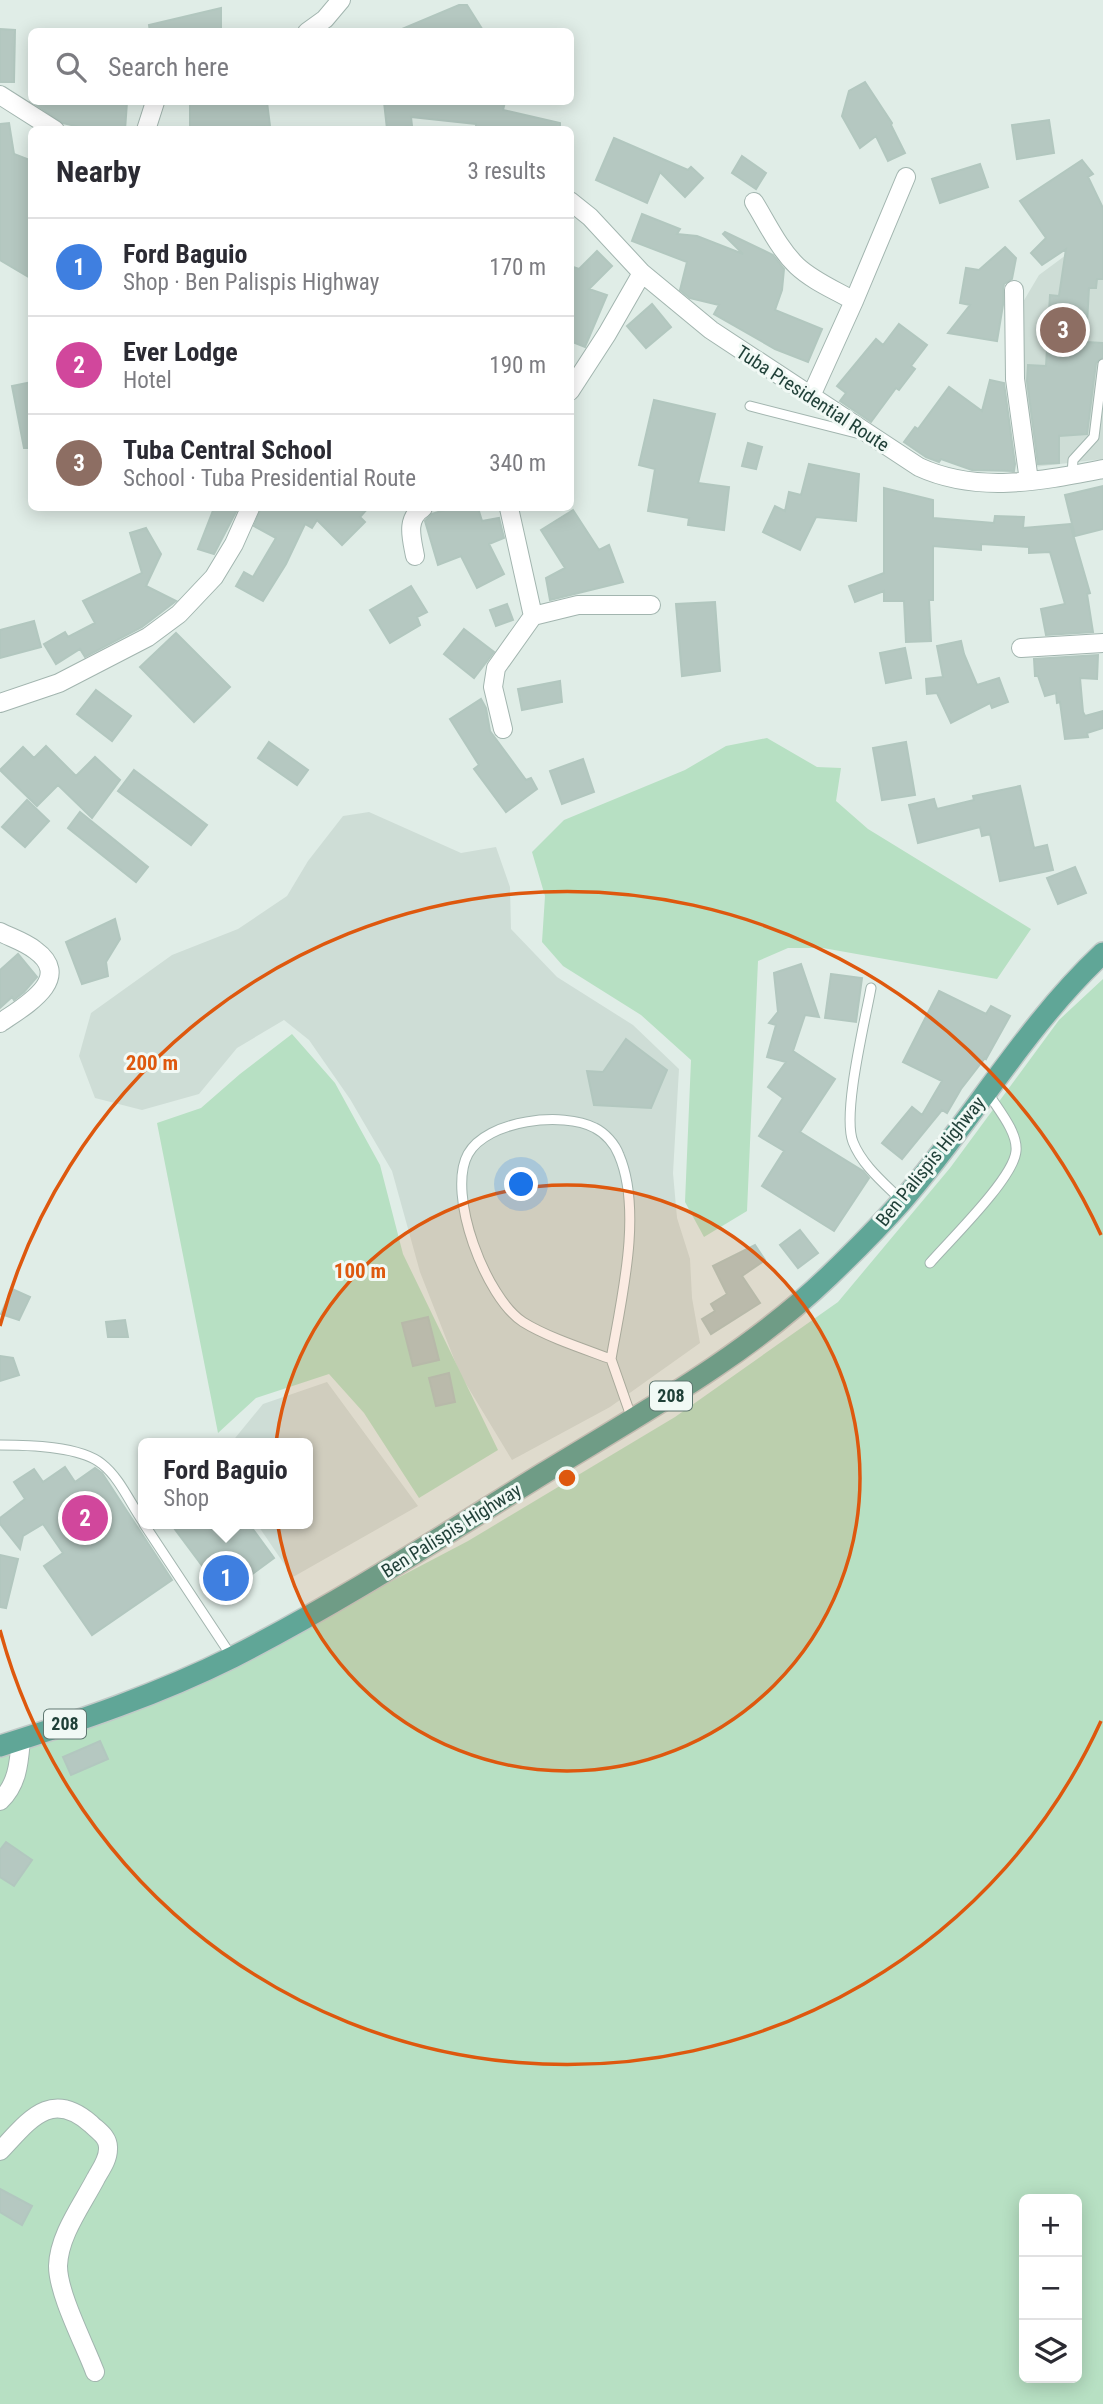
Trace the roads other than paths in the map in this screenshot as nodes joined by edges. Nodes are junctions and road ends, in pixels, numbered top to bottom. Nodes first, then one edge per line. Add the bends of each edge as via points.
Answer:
1 (341, 0) edge
2 (313, 28) edge
3 (0, 95) edge
4 (154, 105) edge
5 (49, 126) edge
6 (147, 126) edge
7 (905, 177) dead end
8 (754, 202) dead end
9 (574, 204) edge
10 (642, 273) junction
11 (1014, 290) dead end
12 (854, 301) junction
13 (1103, 364) edge
14 (574, 385) edge
15 (811, 396) junction
16 (750, 406) dead end
17 (875, 438) junction
18 (1103, 469) edge
19 (1072, 475) junction
20 (1029, 481) junction
21 (249, 511) edge
22 (419, 511) edge
23 (510, 511) edge
24 (415, 556) dead end
25 (651, 605) dead end
26 (533, 616) junction
27 (1103, 643) edge
28 (1021, 648) dead end
29 (0, 702) edge
30 (503, 729) dead end
31 (0, 932) edge
32 (1103, 953) edge
33 (871, 988) dead end
34 (0, 1023) edge
35 (987, 1091) junction
36 (902, 1201) junction
37 (930, 1263) dead end
38 (611, 1359) junction
39 (633, 1419) junction
40 (0, 1445) edge
41 (138, 1515) edge
42 (147, 1529) edge
43 (232, 1657) junction
44 (21, 1739) junction
45 (0, 1746) edge
46 (0, 1801) edge
47 (0, 2151) edge
48 (95, 2372) dead end

1 - 2 street
3 - 5 street
4 - 6 street
7 - 12 street
8 - 12 street via 797,265
9 - 10 street, Tuba Presidential Route
10 - 14 street
10 - 15 street, Tuba Presidential Route via 710,330
11 - 20 street via 1015,380
12 - 15 street
13 - 19 lane via 1094,437 1073,460
15 - 17 street, Tuba Presidential Route
16 - 17 lane
17 - 20 street, Tuba Presidential Route via 941,477 992,484
18 - 19 street, Tuba Presidential Route
19 - 20 street, Tuba Presidential Route
21 - 29 street via 214,577 179,614 148,637 59,683
22 - 24 street via 411,524
23 - 26 street
25 - 26 street via 578,605
26 - 30 street via 496,668 493,687
27 - 28 street
31 - 34 street via 35,949 44,957 50,976 40,994
32 - 35 main road, Ben Palispis Highway / 208 via 1063,994
33 - 36 lane via 853,1087 852,1140 862,1158
35 - 36 main road, Ben Palispis Highway / 208
35 - 37 lane via 1012,1134 1016,1151 1007,1175
36 - 39 main road, Ben Palispis Highway / 208 via 787,1313 689,1385
38 - 38 lane via 630,1228 627,1180 619,1154 609,1138 594,1127 574,1123 538,1120 485,1137 469,1153 462,1172 462,1194 480,1261 493,1288 523,1322
38 - 39 lane
39 - 43 main road, Ben Palispis Highway / 208 via 356,1589
40 - 41 lane via 51,1448 93,1458 110,1472
42 - 43 lane
43 - 44 main road, Ben Palispis Highway / 208 via 130,1702
44 - 45 main road, Ben Palispis Highway / 208
44 - 46 street via 15,1778
47 - 48 street via 32,2118 57,2107 85,2119 108,2143 106,2159 65,2238 58,2262 62,2290

